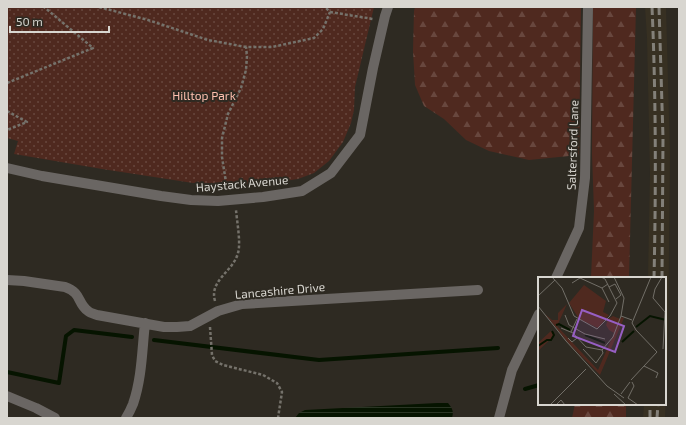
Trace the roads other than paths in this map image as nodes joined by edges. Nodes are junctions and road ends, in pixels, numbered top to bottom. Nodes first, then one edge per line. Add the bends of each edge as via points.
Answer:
1 (588, 7) edge
2 (386, 15) edge
3 (7, 168) edge
4 (556, 277) edge
5 (7, 280) edge
6 (478, 290) dead end
7 (538, 316) edge
8 (145, 323) junction
9 (7, 396) edge
10 (55, 418) edge
11 (126, 418) edge
12 (499, 418) edge

1 - 4 street, Saltersford Lane via 586,178 579,228
2 - 3 street, Haystack Avenue via 360,135 331,173 302,191 263,197 191,200
5 - 8 street, Lancashire Drive via 65,287 76,293 88,311 97,315
6 - 8 street, Lancashire Drive via 242,304 218,311 190,326 164,327
7 - 12 street via 512,370
8 - 11 street via 137,390 133,406
9 - 10 street

